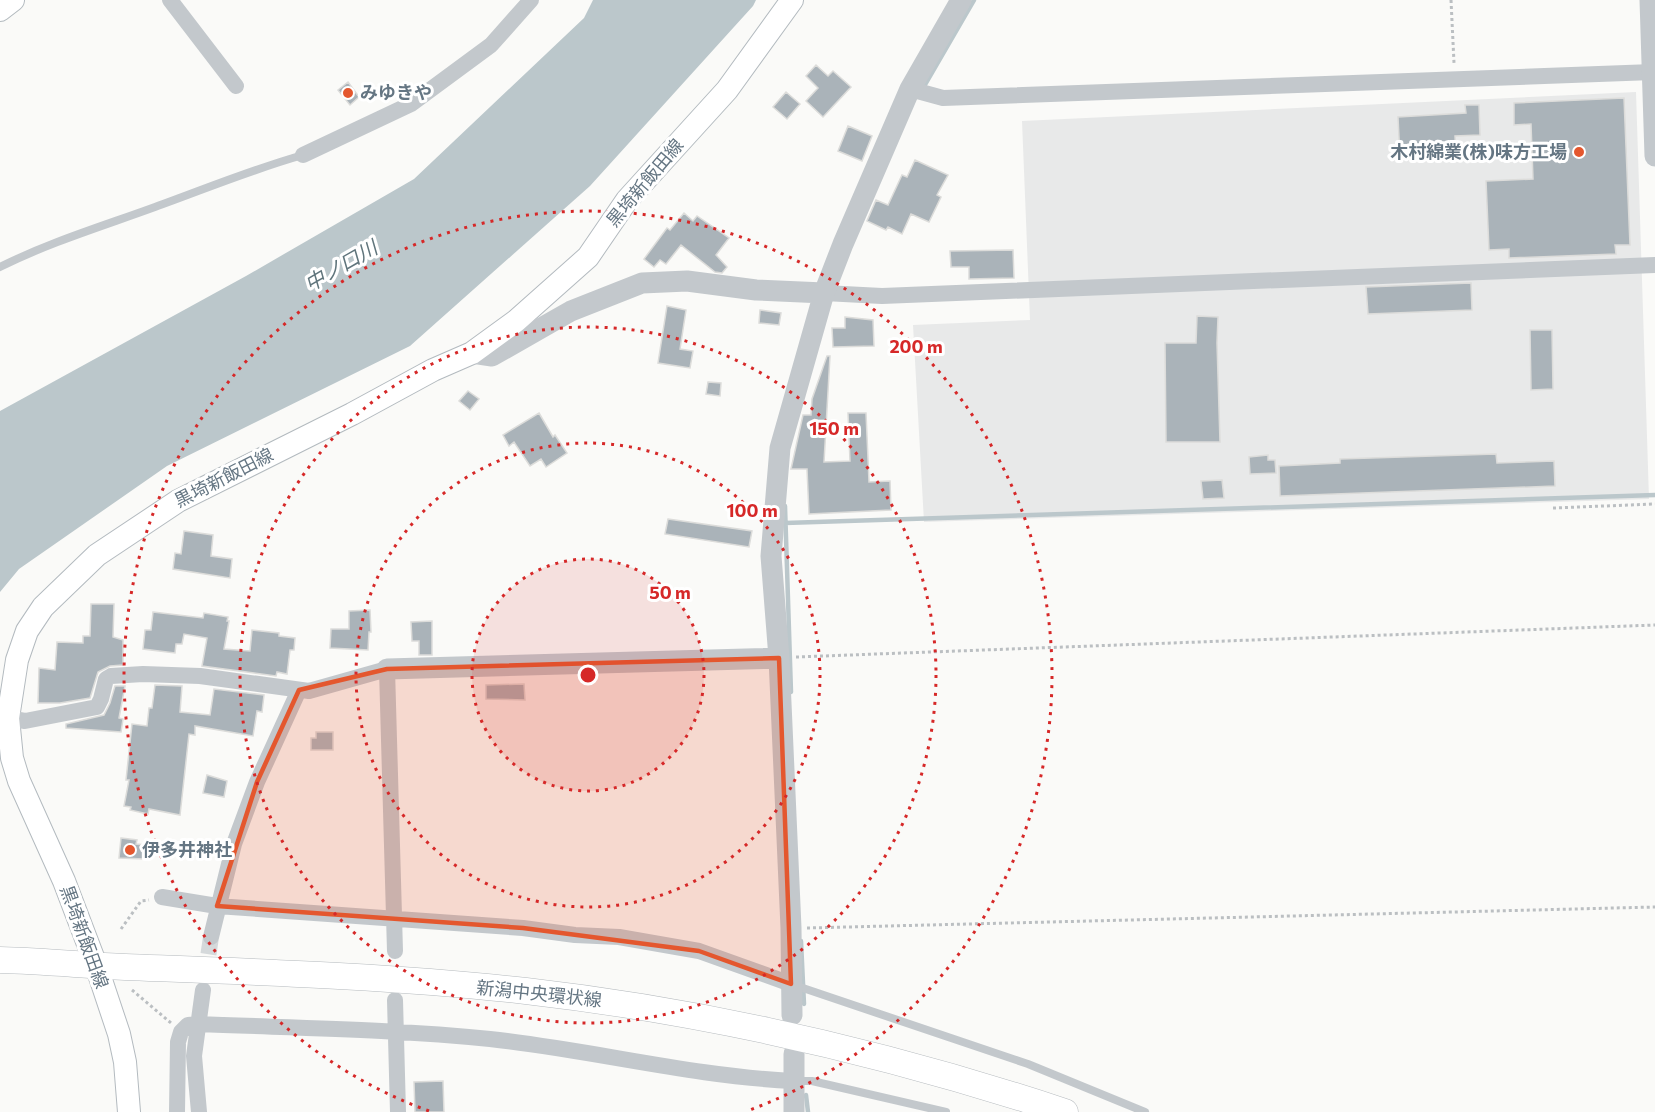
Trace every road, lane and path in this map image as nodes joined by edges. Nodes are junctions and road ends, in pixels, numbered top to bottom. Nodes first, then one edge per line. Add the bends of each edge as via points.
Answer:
1 (13, 0) edge
2 (170, 0) edge
3 (531, 0) edge
4 (792, 0) edge
5 (961, 0) edge
6 (1451, 0) edge
7 (1650, 0) edge
8 (0, 10) edge
9 (1653, 72) junction
10 (1454, 80) junction
11 (236, 86) dead end
12 (910, 89) junction
13 (303, 154) joint
14 (1655, 156) edge
15 (1655, 265) edge
16 (0, 267) edge
17 (824, 293) junction
18 (472, 352) junction
19 (1655, 504) edge
20 (1553, 508) dead end
21 (1655, 625) edge
22 (779, 658) junction
23 (387, 669) junction
24 (299, 690) junction
25 (8, 718) junction
26 (162, 897) dead end
27 (141, 902) dead end
28 (217, 906) junction
29 (1655, 907) edge
30 (393, 920) junction
31 (121, 928) dead end
32 (791, 928) junction
33 (210, 937) tunnel mouth
34 (394, 951) dead end
35 (0, 960) edge
36 (96, 965) junction
37 (791, 984) junction
38 (132, 990) dead end
39 (203, 990) tunnel mouth
40 (395, 1000) dead end
41 (792, 1015) dead end
42 (171, 1023) dead end
43 (199, 1024) junction
44 (397, 1032) junction
45 (794, 1054) dead end
46 (793, 1081) junction
47 (129, 1112) edge
48 (177, 1112) edge
49 (199, 1112) edge
50 (398, 1112) edge
51 (794, 1112) edge
52 (946, 1112) edge
53 (1065, 1112) edge
54 (1145, 1112) edge

1 - 8 main road
2 - 11 street
3 - 13 street via 491,45 411,104
4 - 18 main road, 黒埼新飯田線 via 727,90 627,200 588,256 516,321
5 - 12 street
6 - 10 path
7 - 9 street
9 - 10 street
9 - 14 street
10 - 12 street via 943,98
12 - 17 street
13 - 16 lane via 35,249
15 - 17 street via 882,296
17 - 18 street via 687,281 642,283 571,311 492,356
17 - 22 street via 780,448 771,556
18 - 25 main road, 黒埼新飯田線 via 178,501 97,555 43,607 27,631 17,660
19 - 20 path
21 - 22 path
22 - 23 street
22 - 32 street
23 - 24 street via 309,691
23 - 30 street
24 - 25 street via 200,676 111,676 106,679 97,707 25,720
24 - 28 street via 257,782
25 - 36 main road, 黒埼新飯田線 via 19,781
26 - 28 street
27 - 31 path
28 - 30 street
28 - 33 street
29 - 32 path
30 - 34 street
30 - 37 street via 619,937 699,951
32 - 37 street
35 - 36 main road, 新潟中央環状線
36 - 47 main road, 黒埼新飯田線 via 119,1034
36 - 53 main road, 新潟中央環状線 via 421,982 598,1000 770,1031 879,1056
37 - 41 street
37 - 54 lane via 1028,1064
38 - 42 path
39 - 43 street
40 - 44 street
43 - 44 street
43 - 48 street via 188,1025 178,1042
43 - 49 street via 194,1056
44 - 46 street via 490,1039 750,1079
44 - 50 street
45 - 46 street
46 - 51 street
46 - 52 lane

